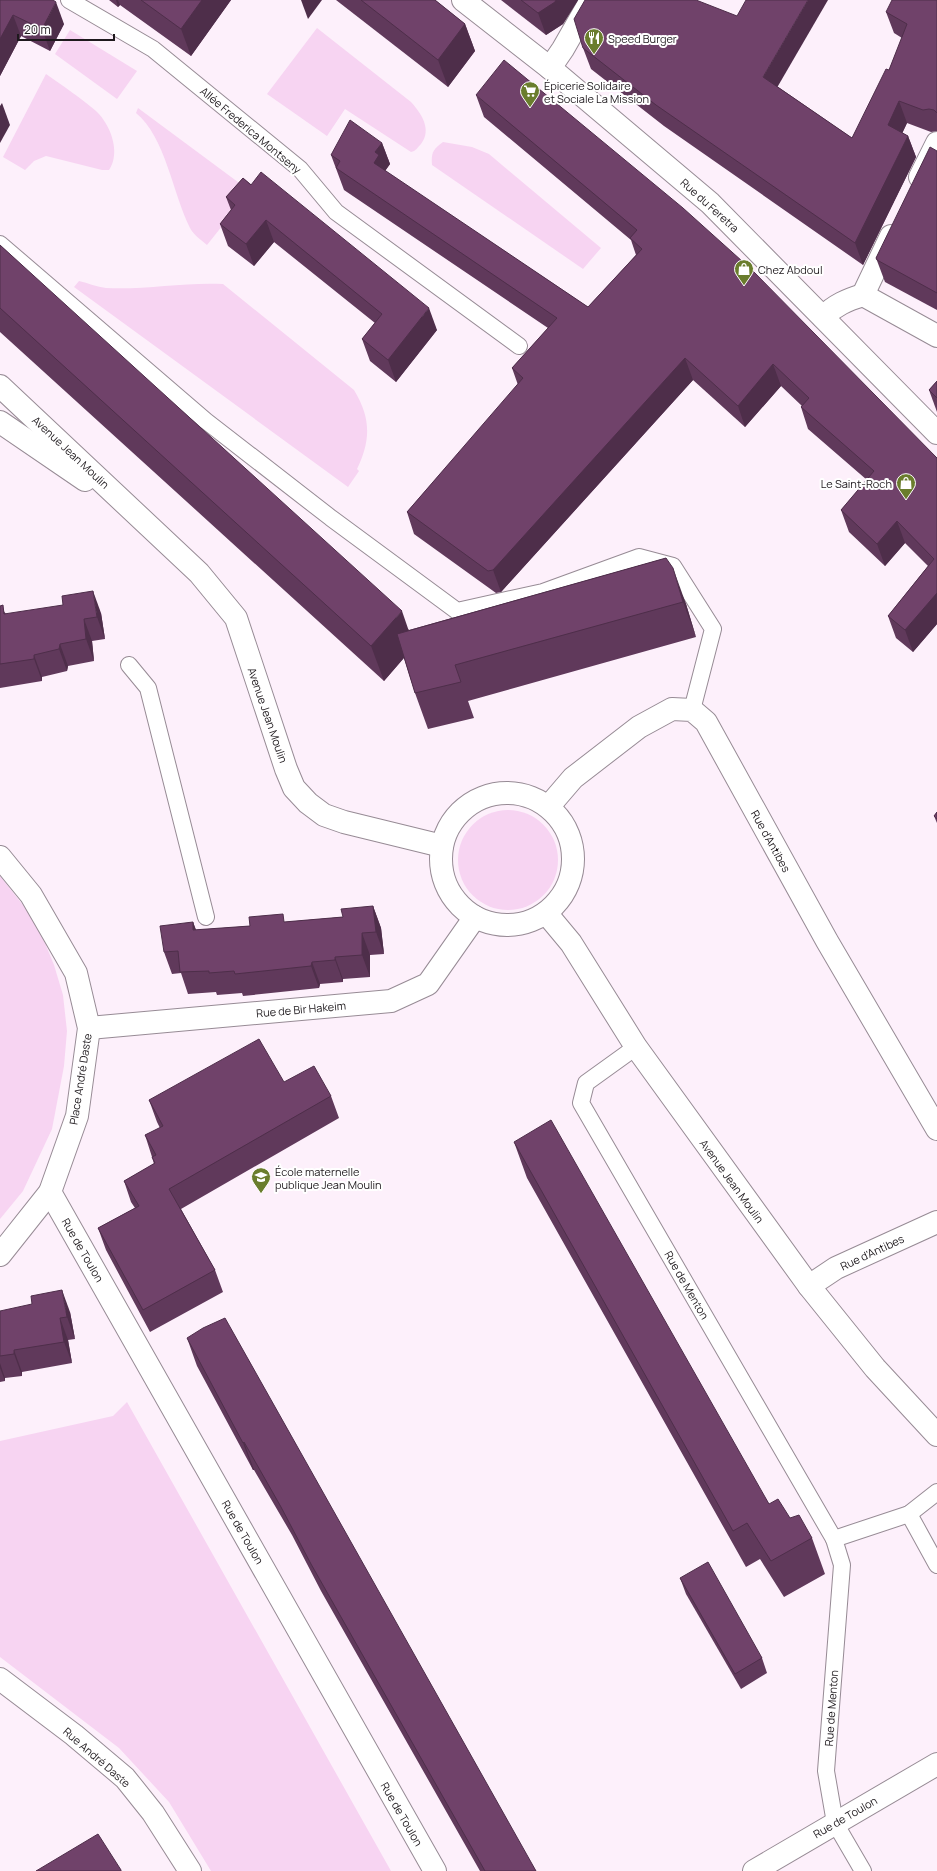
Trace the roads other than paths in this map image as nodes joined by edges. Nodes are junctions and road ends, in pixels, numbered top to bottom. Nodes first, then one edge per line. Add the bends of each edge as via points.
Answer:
1 (69, 0) edge
2 (463, 0) edge
3 (591, 0) edge
4 (550, 68) junction
5 (937, 143) edge
6 (913, 192) edge
7 (899, 220) edge
8 (0, 244) edge
9 (864, 295) junction
10 (823, 317) junction
11 (937, 336) edge
12 (519, 346) dead end
13 (0, 386) edge
14 (0, 422) edge
15 (937, 433) edge
16 (142, 518) junction
17 (129, 665) dead end
18 (692, 710) junction
19 (549, 806) junction
20 (442, 846) junction
21 (0, 858) edge
22 (546, 913) junction
23 (206, 917) dead end
24 (475, 917) junction
25 (89, 1028) junction
26 (636, 1047) junction
27 (937, 1129) edge
28 (50, 1192) junction
29 (937, 1222) edge
30 (0, 1255) edge
31 (809, 1286) junction
32 (937, 1435) edge
33 (937, 1492) edge
34 (909, 1514) junction
35 (834, 1539) junction
36 (937, 1565) edge
37 (0, 1679) edge
38 (937, 1764) edge
39 (835, 1823) junction
40 (190, 1871) edge
41 (435, 1871) edge
42 (754, 1871) edge
43 (863, 1871) edge

1 - 12 lane, Allée Frederica Montseny via 153,49 300,169 336,212
2 - 4 street, Rue du Feretra
3 - 4 street
4 - 10 street, Rue du Feretra via 710,203
5 - 6 street
7 - 9 street
8 - 18 lane via 206,421 457,611 543,592 639,556 673,566 713,629
9 - 10 street via 832,308
9 - 11 street
10 - 15 street, Rue du Feretra
13 - 16 street, Avenue Jean Moulin
14 - 16 street, Avenue Jean Moulin
16 - 20 street, Avenue Jean Moulin via 199,572 236,618 294,788 324,815
17 - 23 lane via 148,688
18 - 19 street via 672,709 638,727 573,778
18 - 27 street, Rue d'Antibes via 706,722 827,941
19 - 20 street via 532,797 514,792 495,793 476,799 460,811 448,827
19 - 22 street via 570,834 574,851 574,869 559,901
20 - 24 street via 441,863 451,895
21 - 25 street, Place André Daste via 31,895 76,973
22 - 24 street via 529,922 511,925 493,924
22 - 26 street, Avenue Jean Moulin via 570,943
24 - 25 street, Rue de Bir Hakeim via 428,984 391,1001
25 - 28 street, Place André Daste via 77,1116
26 - 31 street, Avenue Jean Moulin
26 - 35 lane, Rue de Menton via 586,1082 581,1103
28 - 30 street, Place André Daste
28 - 41 street, Rue de Toulon
29 - 31 street, Rue d'Antibes via 836,1268
31 - 32 street, Avenue Jean Moulin via 875,1368
33 - 34 lane
34 - 35 lane
34 - 36 lane
35 - 39 lane, Rue de Menton via 842,1565 826,1771
37 - 40 street, Rue André Daste via 74,1735 125,1778 153,1813
38 - 39 street, Rue de Toulon
39 - 42 street, Rue de Toulon
39 - 43 lane, Rue de Menton

